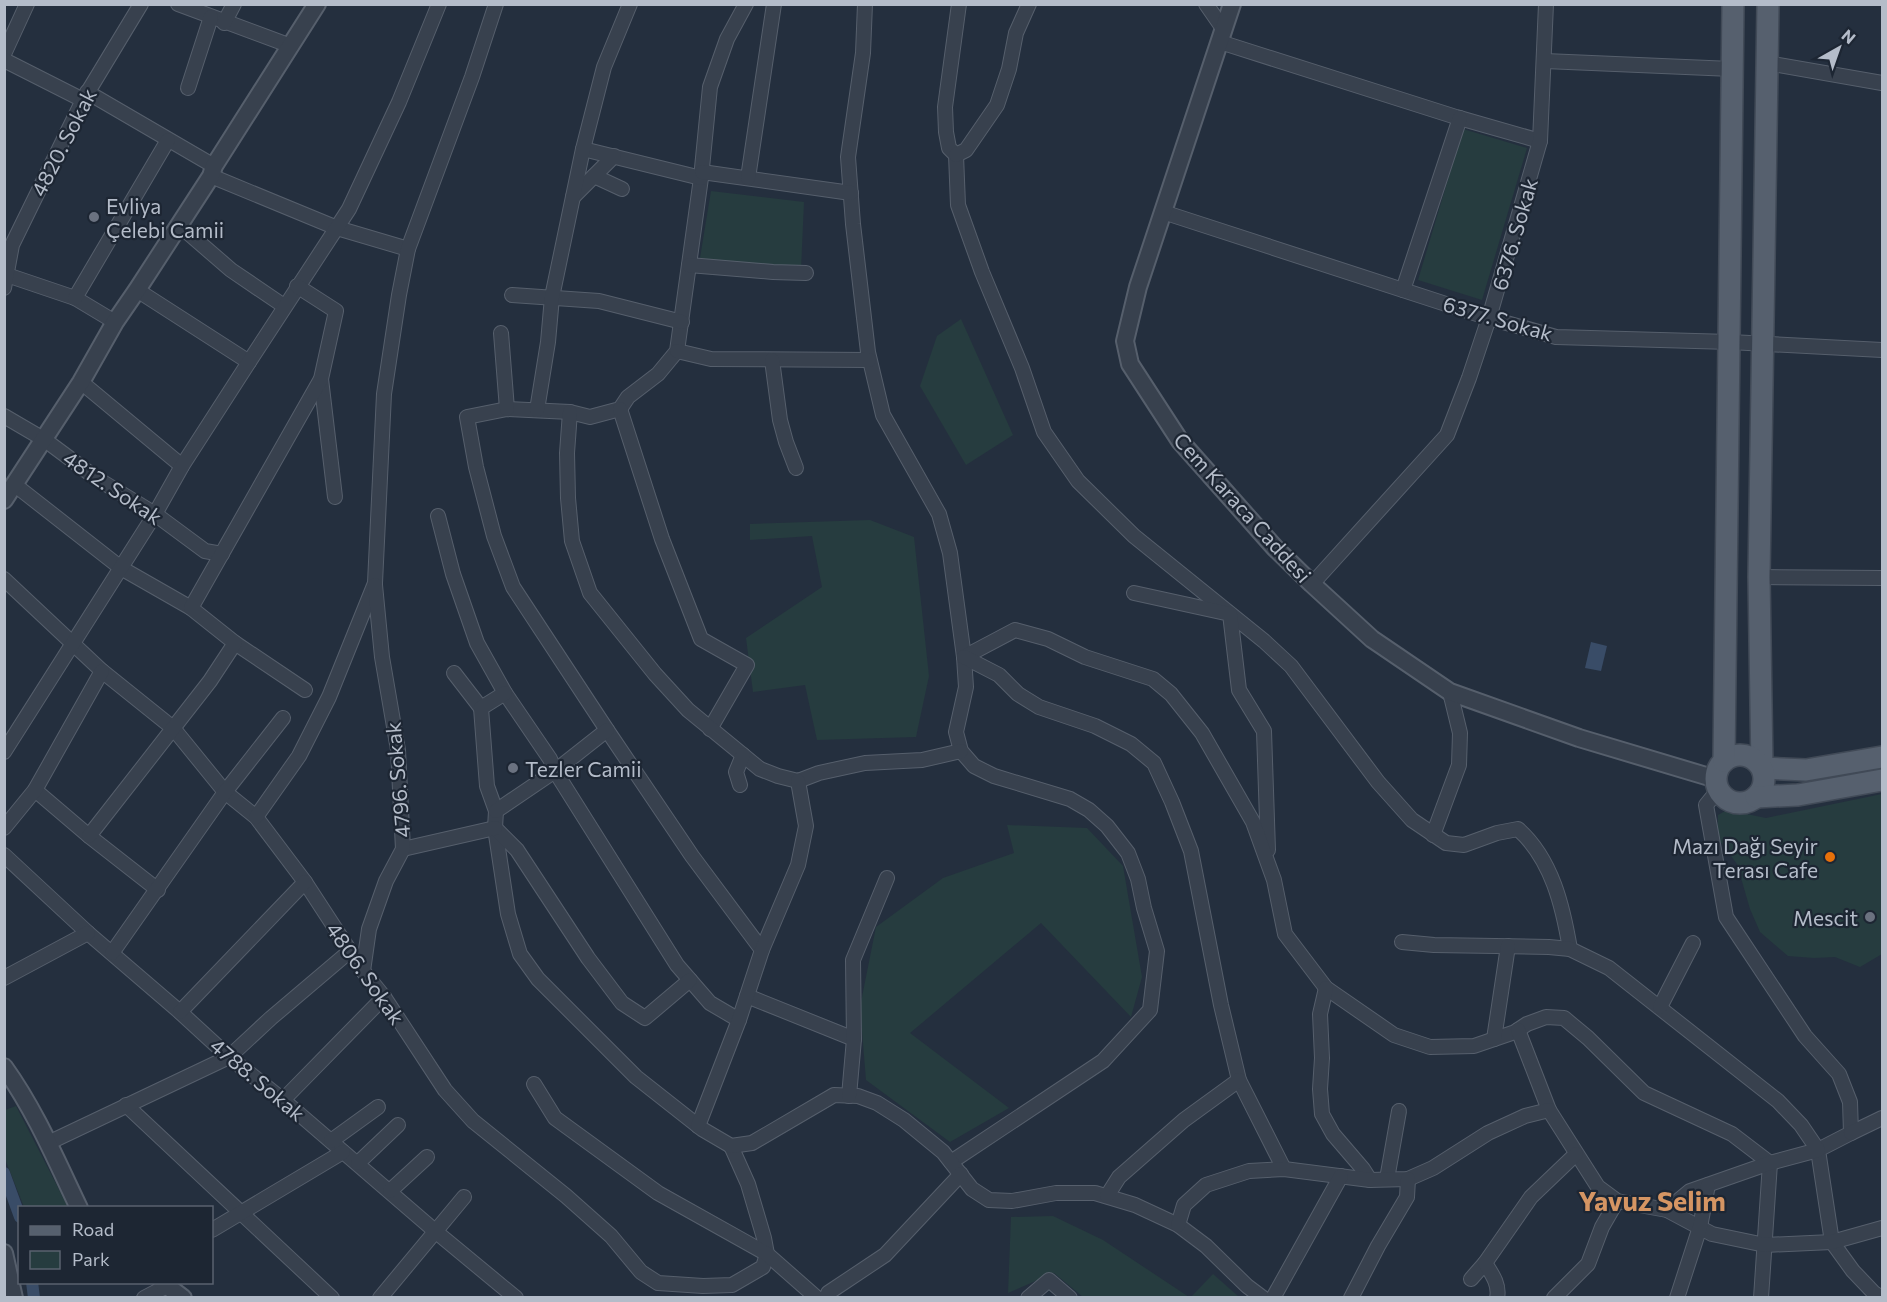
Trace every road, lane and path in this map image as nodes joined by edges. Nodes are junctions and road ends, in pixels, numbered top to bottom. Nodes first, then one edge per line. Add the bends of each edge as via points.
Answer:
1 (27, 4) edge
2 (141, 4) edge
3 (178, 4) edge
4 (234, 4) edge
5 (317, 4) edge
6 (439, 4) edge
7 (496, 4) edge
8 (630, 4) edge
9 (747, 4) edge
10 (774, 4) edge
11 (864, 4) edge
12 (959, 4) edge
13 (1029, 4) edge
14 (1206, 4) edge
15 (1232, 4) edge
16 (1546, 4) edge
17 (1733, 4) edge
18 (1768, 4) edge
19 (211, 17) junction
20 (224, 23) junction
21 (1222, 36) junction
22 (291, 46) junction
23 (4, 54) edge
24 (4, 60) edge
25 (1545, 61) junction
26 (1767, 63) junction
27 (1732, 69) junction
28 (1882, 82) edge
29 (188, 88) dead end
30 (85, 96) junction
31 (1460, 118) junction
32 (168, 140) junction
33 (1540, 141) junction
34 (583, 149) junction
35 (956, 155) junction
36 (614, 156) junction
37 (212, 171) junction
38 (702, 175) junction
39 (594, 176) junction
40 (748, 178) junction
41 (622, 189) dead end
42 (850, 193) junction
43 (573, 197) junction
44 (1164, 212) junction
45 (179, 225) junction
46 (337, 228) junction
47 (408, 249) junction
48 (689, 265) junction
49 (806, 273) dead end
50 (5, 279) edge
51 (297, 286) junction
52 (137, 290) junction
53 (1403, 290) junction
54 (512, 295) dead end
55 (552, 297) junction
56 (75, 298) junction
57 (284, 306) junction
58 (1489, 318) junction
59 (115, 322) junction
60 (682, 322) junction
61 (501, 333) dead end
62 (1730, 342) junction
63 (1763, 344) junction
64 (1882, 350) edge
65 (677, 351) junction
66 (772, 360) junction
67 (869, 360) junction
68 (249, 362) junction
69 (321, 379) junction
70 (81, 382) junction
71 (620, 409) junction
72 (507, 410) junction
73 (537, 410) junction
74 (570, 412) junction
75 (4, 416) edge
76 (45, 440) junction
77 (182, 466) junction
78 (796, 468) dead end
79 (15, 485) junction
80 (336, 497) dead end
81 (4, 500) edge
82 (155, 514) junction
83 (438, 516) dead end
84 (222, 554) junction
85 (121, 568) junction
86 (1759, 577) junction
87 (1882, 578) edge
88 (4, 579) edge
89 (375, 583) junction
90 (1312, 584) junction
91 (1134, 593) dead end
92 (190, 608) junction
93 (1230, 614) junction
94 (235, 643) junction
95 (73, 644) junction
96 (964, 657) junction
97 (102, 671) junction
98 (454, 673) dead end
99 (306, 690) dead end
100 (1450, 692) junction
101 (505, 693) junction
102 (481, 708) junction
103 (283, 718) dead end
104 (173, 728) junction
105 (710, 729) junction
106 (607, 730) junction
107 (5, 750) edge
108 (961, 751) junction
109 (743, 756) junction
110 (1882, 757) edge
111 (1762, 768) junction
112 (555, 771) junction
113 (1720, 776) junction
114 (1882, 780) edge
115 (798, 781) junction
116 (740, 785) dead end
117 (35, 790) junction
118 (225, 792) junction
119 (1756, 798) junction
120 (496, 811) junction
121 (256, 817) junction
122 (4, 828) edge
123 (495, 828) junction
124 (1433, 835) junction
125 (89, 836) junction
126 (403, 849) junction
127 (4, 855) edge
128 (1268, 864) junction
129 (886, 878) dead end
130 (304, 882) junction
131 (158, 890) junction
132 (88, 933) junction
133 (1402, 942) dead end
134 (1693, 942) dead end
135 (1508, 946) junction
136 (1570, 949) junction
137 (762, 950) junction
138 (350, 951) junction
139 (112, 953) junction
140 (363, 971) junction
141 (4, 978) edge
142 (690, 980) junction
143 (1326, 988) junction
144 (747, 996) junction
145 (384, 997) junction
146 (1660, 1007) junction
147 (180, 1012) junction
148 (739, 1020) junction
149 (1518, 1030) junction
150 (854, 1039) junction
151 (1494, 1039) junction
152 (229, 1058) junction
153 (4, 1067) edge
154 (1239, 1080) junction
155 (534, 1084) dead end
156 (849, 1096) junction
157 (284, 1100) junction
158 (126, 1105) junction
159 (378, 1107) dead end
160 (1549, 1110) junction
161 (1399, 1111) dead end
162 (1882, 1118) edge
163 (398, 1125) dead end
164 (698, 1126) junction
165 (1851, 1133) junction
166 (332, 1141) junction
167 (48, 1143) junction
168 (731, 1146) junction
169 (1818, 1150) junction
170 (343, 1152) junction
171 (1576, 1154) junction
172 (427, 1157) dead end
173 (951, 1162) junction
174 (357, 1163) junction
175 (1770, 1163) junction
176 (1284, 1169) junction
177 (961, 1174) junction
178 (1341, 1176) junction
179 (1387, 1179) junction
180 (1408, 1179) junction
181 (1370, 1180) junction
182 (1708, 1185) junction
183 (390, 1191) junction
184 (1107, 1196) junction
185 (464, 1197) dead end
186 (1617, 1201) junction
187 (78, 1206) edge
188 (1667, 1210) junction
189 (242, 1214) junction
190 (1178, 1225) junction
191 (1700, 1227) junction
192 (1882, 1228) edge
193 (213, 1229) edge
194 (435, 1231) junction
195 (1832, 1242) junction
196 (1766, 1245) junction
197 (4, 1253) edge
198 (765, 1261) junction
199 (1485, 1263) junction
200 (1471, 1279) dead end
201 (164, 1284) edge
202 (1877, 1296) edge
203 (819, 1297) edge
204 (14, 1298) edge
205 (144, 1298) edge
206 (183, 1298) edge
207 (332, 1298) edge
208 (380, 1298) edge
209 (516, 1298) edge
210 (1028, 1298) edge
211 (1070, 1298) edge
212 (1263, 1298) edge
213 (1273, 1298) edge
214 (1351, 1298) edge
215 (1497, 1298) edge
216 (1554, 1298) edge
217 (1677, 1298) edge
218 (1761, 1298) edge

1 - 23 street
2 - 30 street, 4820. Sokak
3 - 19 street
4 - 20 street
5 - 22 street
6 - 46 street via 399,102
7 - 47 street
8 - 34 street via 604,67
9 - 38 street via 727,39 710,87
10 - 40 street
11 - 42 street via 863,53 848,157
12 - 35 street via 945,107 949,148
13 - 35 street via 1016,33 997,105 966,150
14 - 21 street
15 - 21 street, Cem Karaca Caddesi
16 - 25 street, 6376. Sokak
17 - 27 main road
18 - 26 main road
19 - 20 street
19 - 29 street
20 - 22 street
21 - 31 street
21 - 44 street, Cem Karaca Caddesi
22 - 37 street
24 - 30 street
25 - 27 street
25 - 33 street, 6376. Sokak
26 - 28 street
26 - 63 main road
27 - 62 main road
30 - 32 street
30 - 50 street, 4820. Sokak via 12,244
31 - 33 street
31 - 53 street
32 - 37 street
32 - 56 street
33 - 58 street, 6376. Sokak
34 - 36 street
34 - 43 street
35 - 93 street via 958,205 1044,432 1078,481 1134,536
36 - 38 street
36 - 39 street
37 - 45 street
37 - 46 street
38 - 40 street
38 - 48 street
39 - 41 street
39 - 43 street
40 - 42 street
42 - 67 street
43 - 55 street
44 - 53 street, 6377. Sokak
44 - 90 street, Cem Karaca Caddesi via 1138,287 1125,341 1130,364 1180,441
45 - 52 street
45 - 57 street via 231,270
46 - 47 street
46 - 51 street
47 - 89 street via 384,394
48 - 49 street
48 - 60 street
50 - 56 street
51 - 57 street
51 - 69 street via 336,311
52 - 59 street
52 - 68 street
53 - 58 street, 6377. Sokak
54 - 55 street
55 - 60 street via 599,301
55 - 73 street
56 - 59 street
57 - 68 street
58 - 62 street, 6377. Sokak via 1556,337
58 - 90 street, 6376. Sokak via 1447,435
59 - 70 street
60 - 65 street
61 - 72 street
62 - 63 street, 6377. Sokak
62 - 113 main road
63 - 64 street, 6377. Sokak
63 - 86 main road
65 - 66 street via 711,359
65 - 71 street via 658,375 628,397
66 - 67 street
66 - 78 street via 780,420
67 - 96 street via 883,415 939,514 950,553
68 - 77 street
69 - 80 street
69 - 84 street
70 - 76 street
70 - 77 street
71 - 74 street via 590,417
71 - 105 street via 662,539 701,639 747,665
72 - 73 street
72 - 106 street via 467,417 494,536 513,587
73 - 74 street
74 - 105 street via 567,453 572,541 590,593 655,674
75 - 76 street, 4812. Sokak
76 - 79 street
76 - 82 street, 4812. Sokak via 96,478
77 - 82 street
79 - 81 street
79 - 85 street
82 - 84 street, 4812. Sokak via 205,551
82 - 85 street
83 - 101 street via 477,643
84 - 92 street
85 - 92 street
85 - 95 street
86 - 87 street
86 - 111 main road
88 - 95 street, 4806. Sokak
89 - 121 street via 329,697 299,756
89 - 126 street, 4796. Sokak via 382,657 398,750
90 - 100 street, Cem Karaca Caddesi via 1372,639
91 - 93 street
92 - 94 street
93 - 124 street via 1291,666 1378,782 1412,820
93 - 128 street via 1239,690 1264,731
94 - 99 street
94 - 104 street
95 - 97 street, 4806. Sokak
95 - 107 street
96 - 108 street via 966,687 956,732
96 - 128 street via 1015,630 1153,679 1171,694 1202,733 1253,822
96 - 154 street via 999,675 1039,707 1095,726 1131,744 1154,763 1191,851
97 - 104 street, 4806. Sokak
97 - 117 street
98 - 102 street
100 - 113 street, Cem Karaca Caddesi via 1579,738
100 - 124 street via 1460,733 1459,765
101 - 102 street
101 - 112 street
102 - 120 street via 487,786
103 - 118 street
104 - 118 street, 4806. Sokak
104 - 125 street
105 - 109 street
106 - 112 street
106 - 137 street via 692,856
108 - 115 street via 922,760 865,763
108 - 173 street via 974,766 1070,799 1107,826 1128,853 1158,951 1150,1010 1103,1062
109 - 115 street via 760,769
109 - 116 street via 736,772
110 - 111 main road via 1806,770
111 - 113 main road via 1744,755 1734,756
111 - 119 main road via 1763,787
112 - 120 street
112 - 142 street
113 - 119 main road via 1725,798 1735,803
113 - 165 street via 1706,805 1726,917 1805,1036 1839,1074 1850,1102
114 - 119 main road
115 - 137 street via 806,826 798,865
117 - 122 street
117 - 125 street
118 - 121 street, 4806. Sokak
118 - 131 street
120 - 123 street
121 - 130 street, 4806. Sokak
123 - 126 street
123 - 142 street via 517,850 622,1003 645,1018
123 - 164 street via 508,914 520,954 538,978 636,1077
124 - 136 street via 1446,843 1464,844 1518,829 1527,836 1555,886
125 - 131 street
126 - 140 street, 4796. Sokak via 386,881 369,929
127 - 132 street, 4788. Sokak
128 - 143 street via 1285,934
129 - 150 street via 854,960
130 - 138 street, 4806. Sokak
130 - 147 street
131 - 139 street
132 - 139 street, 4788. Sokak
132 - 141 street
133 - 135 street
134 - 146 street
135 - 136 street
135 - 151 street
136 - 146 street via 1609,968
137 - 144 street
138 - 140 street, 4806. Sokak
138 - 152 street
139 - 147 street, 4788. Sokak
140 - 145 street, 4806. Sokak
142 - 148 street via 710,1003
143 - 151 street via 1394,1035 1430,1047 1474,1046
143 - 181 street via 1320,1014 1322,1114
144 - 148 street
144 - 150 street
145 - 157 street
145 - 198 street, 4806. Sokak via 445,1090 473,1121 611,1236 641,1272 658,1282 732,1285
146 - 169 street via 1779,1101
147 - 152 street, 4788. Sokak
148 - 164 street
149 - 151 street
149 - 160 street
149 - 175 street via 1546,1017 1564,1018 1644,1093 1732,1134
150 - 156 street
152 - 157 street, 4788. Sokak
152 - 158 street
153 - 167 street
154 - 176 street
154 - 184 street via 1184,1120 1119,1177
155 - 198 street via 555,1118 658,1193
156 - 168 street via 834,1095 752,1143
156 - 173 street via 877,1103 904,1120
157 - 166 street, 4788. Sokak
158 - 167 street
158 - 189 street
159 - 166 street
160 - 171 street
160 - 180 street via 1488,1133
161 - 179 street
162 - 165 street
163 - 174 street
164 - 168 street
165 - 169 street
166 - 170 street, 4788. Sokak
167 - 187 street
168 - 198 street via 748,1184 764,1238
169 - 175 street
169 - 195 street
170 - 174 street, 4788. Sokak
170 - 189 street
171 - 186 street via 1598,1187
171 - 199 street via 1531,1197
172 - 183 street
173 - 177 street
174 - 183 street, 4788. Sokak
175 - 182 street
175 - 196 street
176 - 178 street
176 - 190 street via 1249,1171 1206,1185 1184,1205
177 - 184 street via 972,1189 989,1200 1012,1201 1056,1193
177 - 203 street via 885,1255
178 - 181 street
178 - 213 street
179 - 180 street
179 - 181 street
180 - 214 street via 1407,1197
182 - 188 street via 1690,1191
182 - 191 street
183 - 194 street, 4788. Sokak
184 - 190 street via 1135,1204
185 - 194 street
186 - 188 street
186 - 216 street via 1588,1264
188 - 191 street
189 - 193 street
189 - 207 street
190 - 212 street
191 - 196 street via 1713,1234
191 - 217 street
192 - 195 street
194 - 208 street
194 - 209 street, 4788. Sokak
195 - 196 street
195 - 202 street
196 - 218 street
197 - 204 street
198 - 203 street
199 - 200 street
199 - 215 street via 1494,1278
201 - 205 street
201 - 206 street
210 - 211 street via 1049,1280

